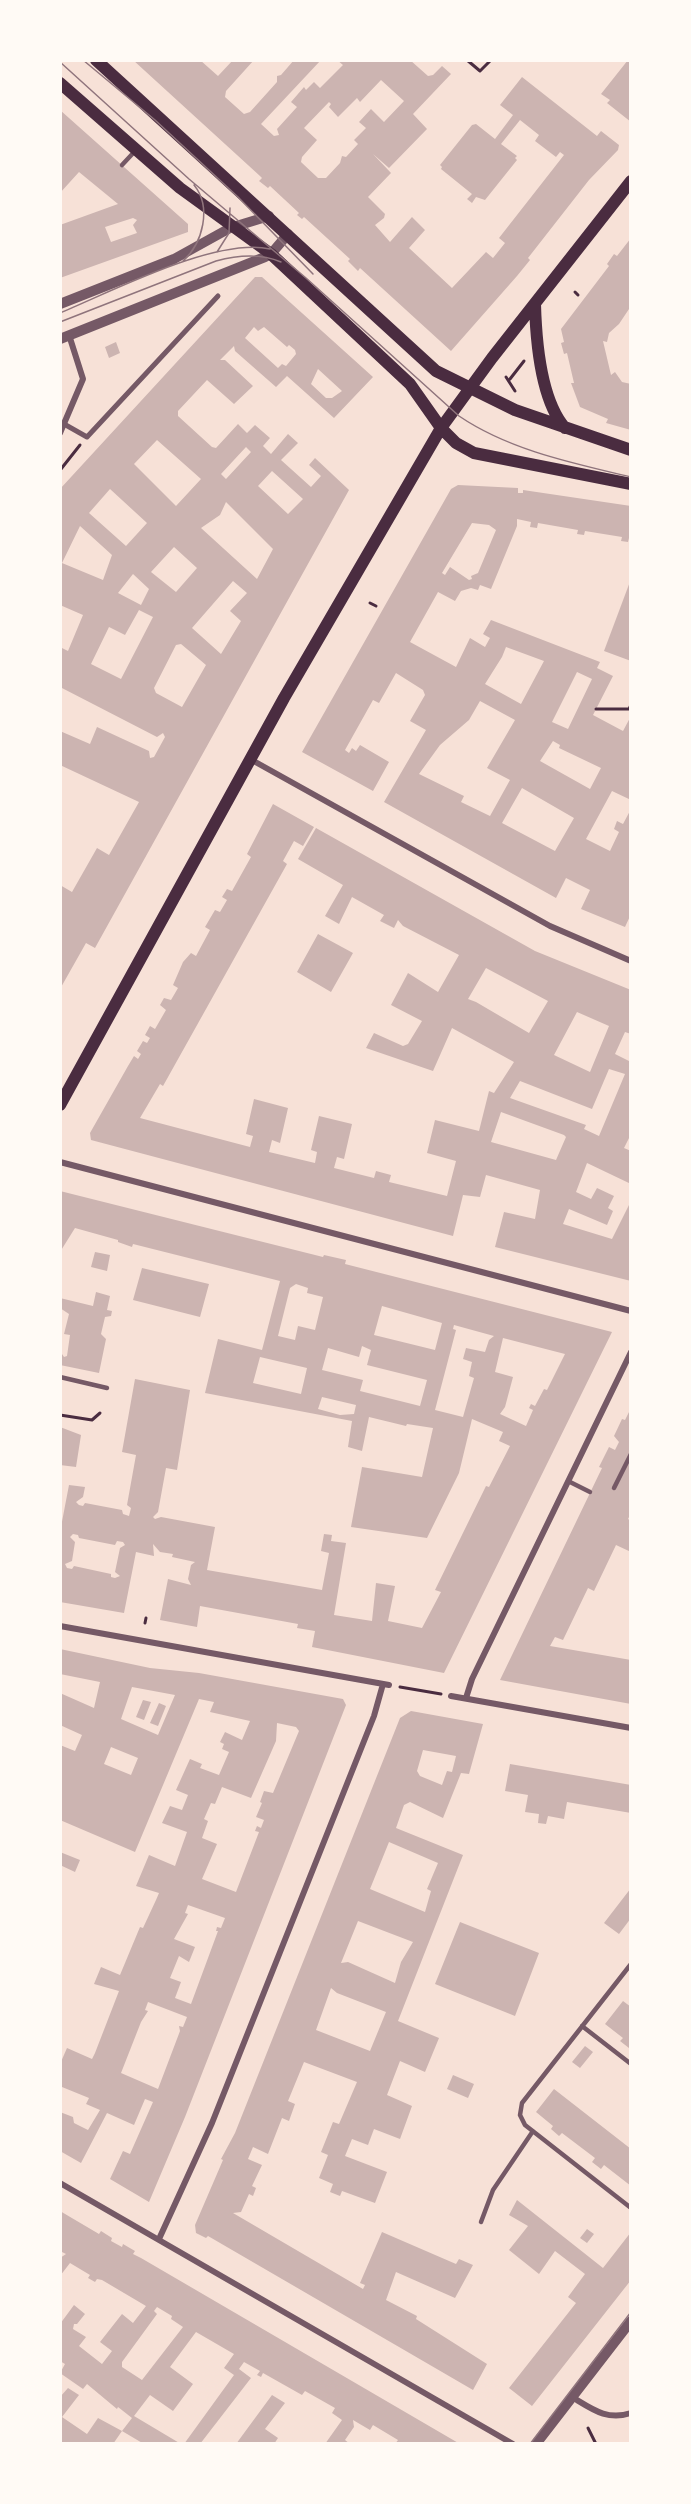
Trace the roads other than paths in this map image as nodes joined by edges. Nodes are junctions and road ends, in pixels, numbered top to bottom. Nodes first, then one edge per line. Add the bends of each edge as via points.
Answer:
1 (96, 60) edge
2 (60, 83) edge
3 (136, 150) junction
4 (122, 165) dead end
5 (631, 182) edge
6 (269, 216) junction
7 (232, 227) junction
8 (288, 234) junction
9 (270, 254) junction
10 (218, 296) dead end
11 (60, 304) edge
12 (535, 304) junction
13 (64, 337) edge
14 (469, 389) junction
15 (64, 424) junction
16 (441, 428) junction
17 (565, 428) junction
18 (60, 433) edge
19 (631, 450) edge
20 (631, 484) edge
21 (250, 759) junction
22 (631, 961) edge
23 (60, 1105) edge
24 (60, 1162) edge
25 (631, 1311) edge
26 (631, 1352) edge
27 (60, 1377) edge
28 (107, 1388) dead end
29 (631, 1454) edge
30 (568, 1481) junction
31 (614, 1488) dead end
32 (590, 1492) dead end
33 (60, 1626) edge
34 (451, 1696) road end
35 (466, 1698) junction
36 (631, 1728) edge
37 (631, 1964) edge
38 (582, 2026) junction
39 (631, 2064) edge
40 (533, 2132) junction
41 (60, 2183) edge
42 (631, 2208) edge
43 (481, 2222) dead end
44 (159, 2240) junction
45 (631, 2321) edge
46 (572, 2397) junction
47 (631, 2413) edge
48 (513, 2444) edge
49 (536, 2444) edge

1 - 6 main road
2 - 3 main road
3 - 4 lane
3 - 7 main road
5 - 12 main road
6 - 7 street
6 - 8 main road
7 - 9 main road
7 - 11 street via 174,259
8 - 9 street
8 - 14 main road via 436,371
9 - 13 street
9 - 16 main road via 410,384
10 - 15 street via 87,437
12 - 14 main road
12 - 17 main road via 542,370 554,411
13 - 15 street via 83,379
14 - 16 main road
14 - 17 main road
15 - 18 street
16 - 20 main road via 474,453
16 - 21 main road
17 - 19 main road
21 - 22 street via 550,926
21 - 23 main road
24 - 25 street
26 - 30 street
27 - 28 lane
29 - 31 lane
30 - 32 lane
30 - 35 street
33 - 44 street via 386,1685 212,2123
34 - 35 street
35 - 36 street
37 - 38 lane
38 - 39 lane
38 - 40 lane via 522,2103 519,2115
40 - 42 lane
40 - 43 lane via 493,2190
41 - 44 street
44 - 48 street
45 - 46 street
46 - 47 street via 606,2416
46 - 49 street

